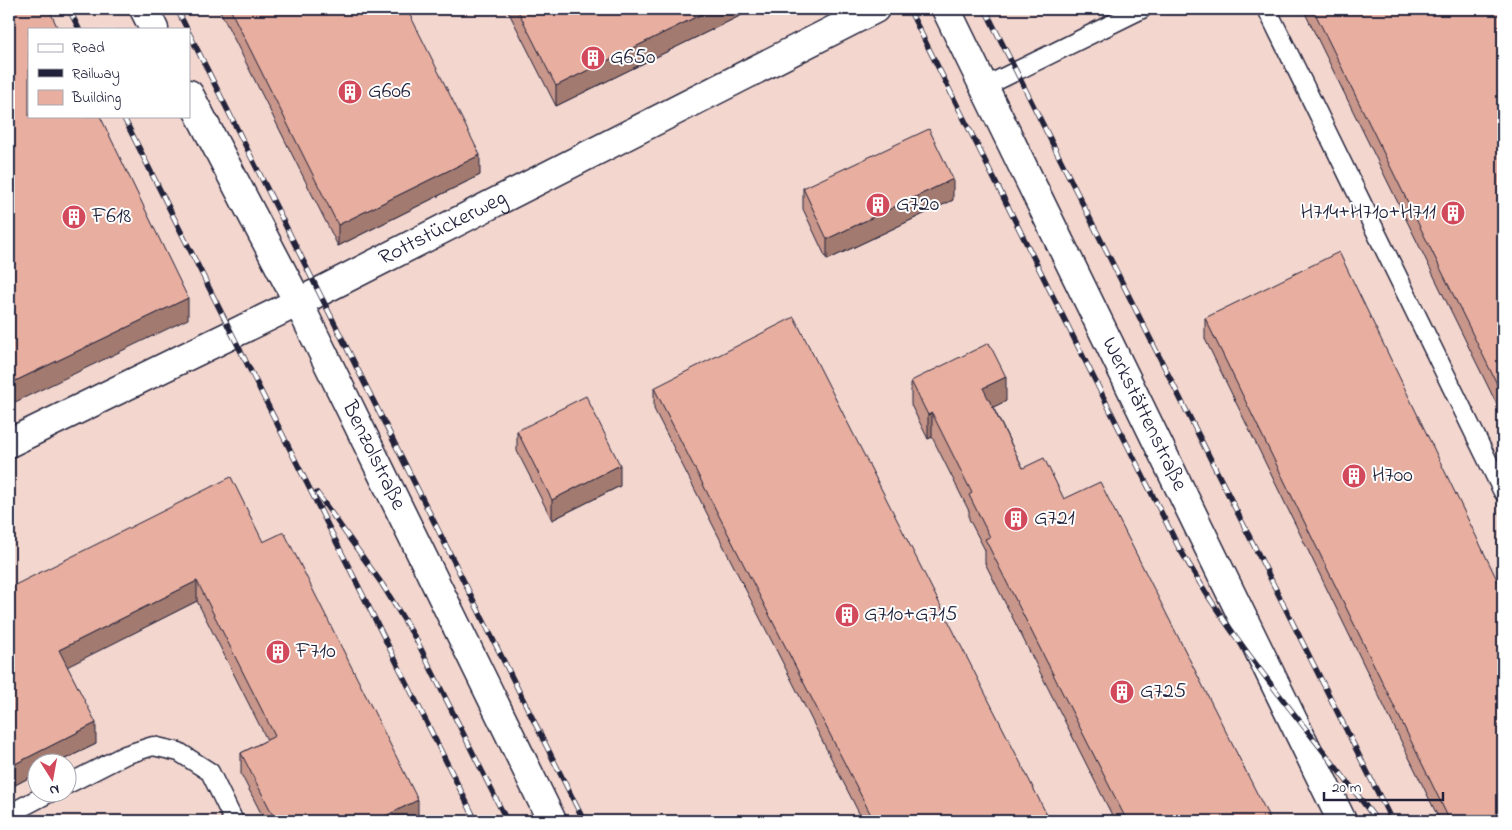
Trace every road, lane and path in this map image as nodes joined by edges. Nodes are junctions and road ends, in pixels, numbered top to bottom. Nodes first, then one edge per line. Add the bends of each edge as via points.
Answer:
1 (144, 9) edge
2 (875, 9) edge
3 (946, 9) edge
4 (1142, 9) edge
5 (1267, 9) edge
6 (154, 28) edge
7 (984, 87) junction
8 (190, 96) edge
9 (298, 302) junction
10 (9, 443) edge
11 (1503, 492) edge
12 (78, 779) edge
13 (32, 802) edge
14 (9, 814) edge
15 (545, 819) edge
16 (234, 821) edge
17 (1342, 821) edge

1 - 6 street
2 - 9 street, Rottstückerweg
3 - 7 street, Werkstättenstraße
4 - 7 lane
5 - 11 lane
7 - 17 street, Werkstättenstraße
8 - 9 street, Benzolstraße
9 - 10 street, Rottstückerweg
9 - 15 street, Benzolstraße
12 - 16 lane via 125,755 154,746 179,752 210,772
13 - 14 lane

